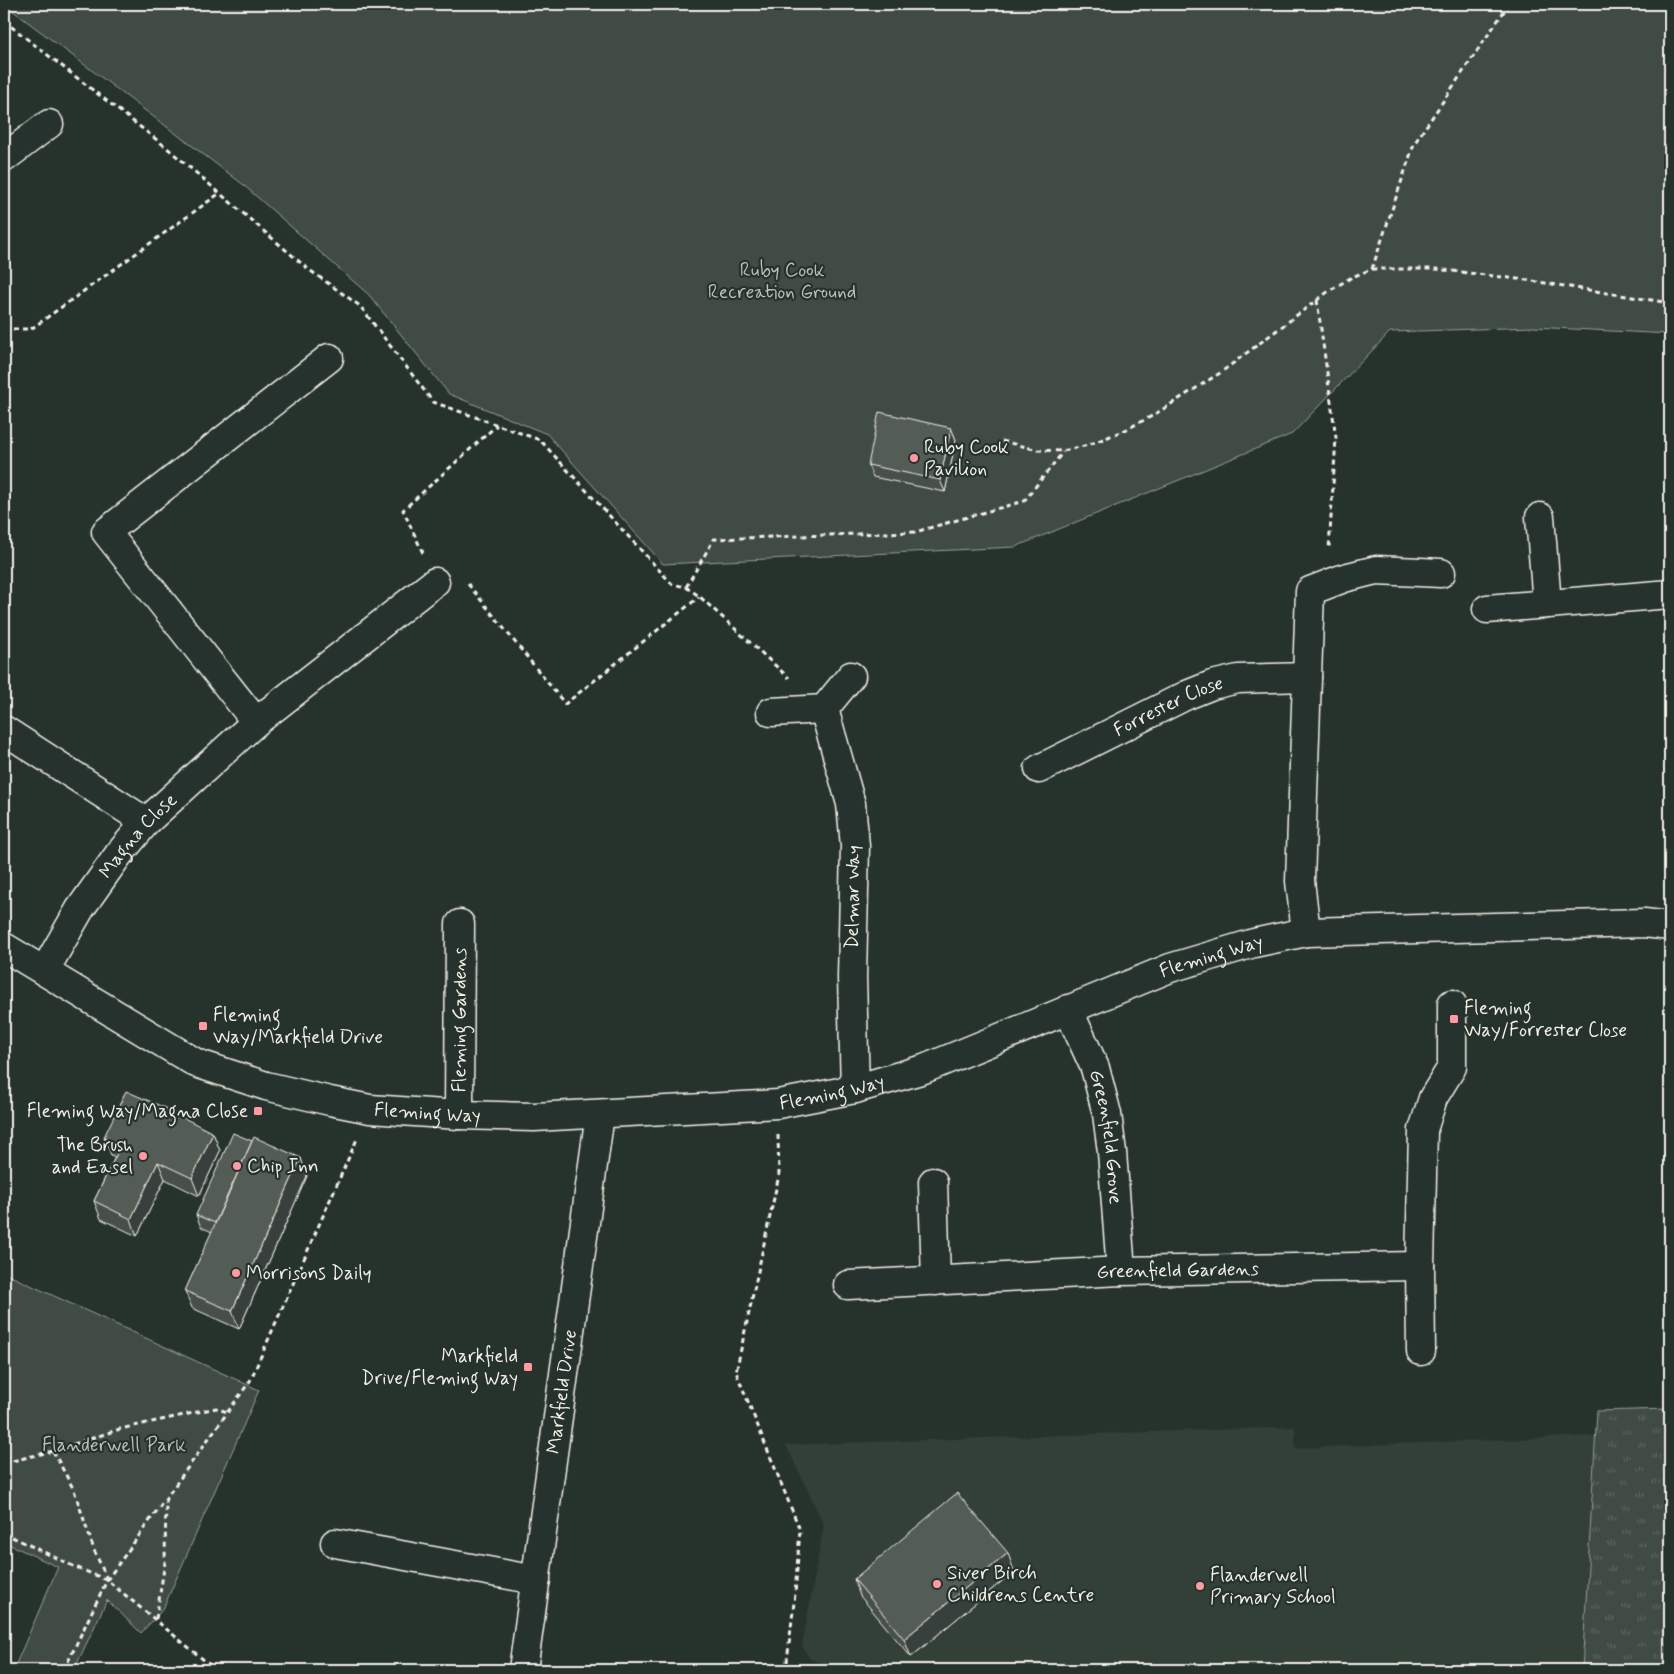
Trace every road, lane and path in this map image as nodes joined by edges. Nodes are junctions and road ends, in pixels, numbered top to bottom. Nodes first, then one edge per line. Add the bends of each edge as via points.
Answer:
1 (1509, 4) edge
2 (4, 21) edge
3 (49, 124) dead end
4 (4, 158) edge
5 (220, 193) junction
6 (1372, 269) junction
7 (1317, 300) junction
8 (1670, 304) edge
9 (4, 329) edge
10 (329, 358) dead end
11 (498, 425) junction
12 (1002, 442) dead end
13 (1063, 451) junction
14 (1540, 517) dead end
15 (1441, 573) dead end
16 (435, 582) junction
17 (686, 588) junction
18 (1318, 588) junction
19 (1670, 594) edge
20 (699, 596) junction
21 (1546, 604) junction
22 (1488, 609) dead end
23 (851, 676) dead end
24 (1307, 677) junction
25 (824, 709) junction
26 (771, 712) dead end
27 (256, 722) junction
28 (4, 730) edge
29 (1039, 769) dead end
30 (146, 822) junction
31 (460, 924) dead end
32 (1670, 926) edge
33 (1306, 932) junction
34 (4, 947) edge
35 (45, 970) junction
36 (1452, 1004) dead end
37 (1068, 1009) junction
38 (855, 1089) junction
39 (778, 1104) junction
40 (370, 1108) junction
41 (600, 1114) junction
42 (459, 1115) junction
43 (933, 1182) dead end
44 (1420, 1266) junction
45 (1121, 1271) junction
46 (936, 1280) junction
47 (848, 1285) dead end
48 (1421, 1351) dead end
49 (227, 1412) junction
50 (53, 1451) junction
51 (4, 1463) edge
52 (166, 1498) junction
53 (4, 1533) edge
54 (335, 1543) dead end
55 (107, 1580) junction
56 (536, 1580) junction
57 (156, 1620) junction
58 (4, 1665) edge
59 (15, 1670) edge
60 (64, 1670) edge
61 (216, 1670) edge
62 (523, 1670) edge
63 (786, 1670) edge

1 - 6 path via 1414,144
2 - 5 path
3 - 4 street
5 - 9 path via 31,329
5 - 11 path via 308,269 360,306 434,402
6 - 7 path via 1352,277
6 - 8 path via 1436,269
7 - 13 path via 1220,373 1152,416 1088,445
7 - 18 path via 1336,438
10 - 27 street via 106,532
11 - 16 path via 403,510
11 - 17 path via 540,440 672,584
12 - 13 path via 1038,450
13 - 17 path via 1024,501 915,532 714,539
14 - 21 street
15 - 18 street via 1376,570
16 - 20 path via 467,584 565,704
16 - 27 street, Magna Close
17 - 20 path
18 - 24 street
19 - 21 street
20 - 25 path
21 - 22 street
23 - 25 street
24 - 29 street, Forrester Close via 1238,679 1212,685
24 - 33 street via 1300,882
25 - 26 street
25 - 38 street, Delmar Way via 851,804 855,846 852,977
27 - 30 street, Magna Close
28 - 30 street
30 - 35 street, Magna Close via 80,910
31 - 42 street, Fleming Gardens
32 - 33 street, Fleming Way via 1644,923
33 - 37 street, Fleming Way via 1254,943 1170,968
34 - 35 street, Fleming Way
35 - 40 street, Fleming Way via 196,1062 266,1086
36 - 44 street via 1452,1067 1433,1098 1422,1130
37 - 38 street, Fleming Way via 924,1069
37 - 45 street, Greenfield Grove via 1095,1068 1108,1114
38 - 39 street, Fleming Way
39 - 41 street, Fleming Way
39 - 63 path via 778,1175 736,1372 800,1530
40 - 42 street, Fleming Way
40 - 49 path via 250,1380
41 - 42 street, Fleming Way via 534,1117
41 - 56 street, Markfield Drive
43 - 46 street
44 - 45 street, Greenfield Gardens
44 - 48 street
45 - 46 street, Greenfield Gardens
46 - 47 street, Greenfield Gardens
49 - 50 path via 216,1408 120,1429
49 - 52 path
50 - 51 path
50 - 55 path via 74,1490
52 - 55 path
52 - 57 path via 165,1562
53 - 55 path
54 - 56 street
55 - 57 path
55 - 60 path
56 - 62 street, Markfield Drive
57 - 61 path
58 - 59 path

